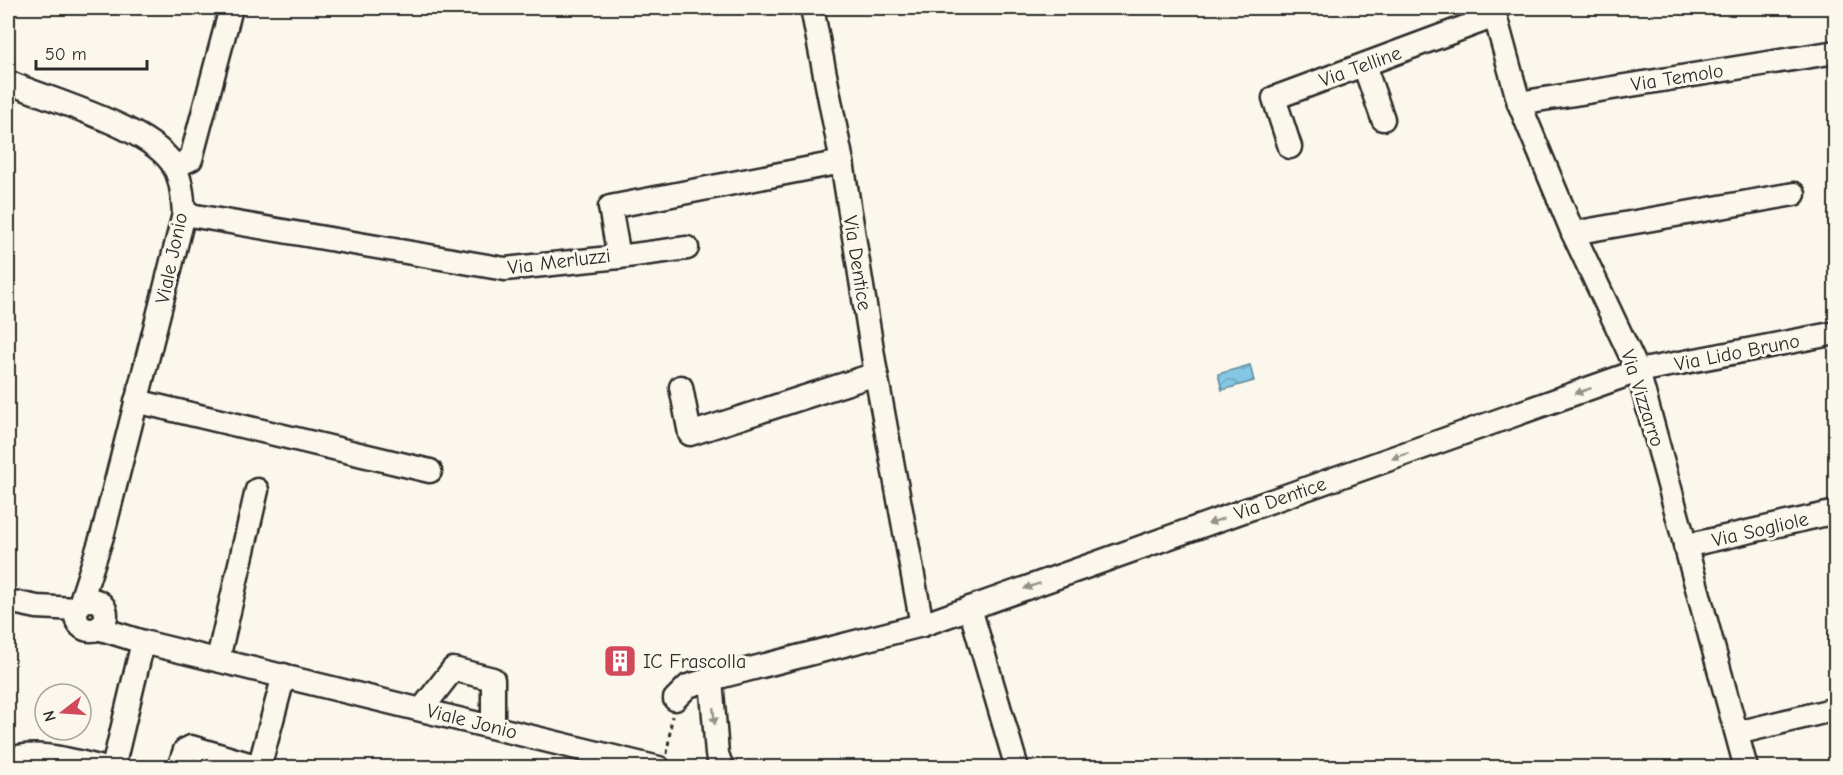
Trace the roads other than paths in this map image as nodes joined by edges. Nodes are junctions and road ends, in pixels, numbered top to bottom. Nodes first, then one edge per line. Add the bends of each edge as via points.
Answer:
1 (231, 8) edge
2 (812, 8) edge
3 (1494, 12) edge
4 (1836, 52) edge
5 (1364, 65) junction
6 (8, 82) edge
7 (1518, 103) junction
8 (1383, 119) dead end
9 (1290, 147) dead end
10 (842, 162) junction
11 (174, 167) junction
12 (1794, 194) dead end
13 (184, 214) junction
14 (1573, 233) junction
15 (687, 248) dead end
16 (619, 257) junction
17 (1836, 333) edge
18 (1638, 371) junction
19 (876, 374) junction
20 (681, 387) dead end
21 (136, 401) junction
22 (430, 471) dead end
23 (257, 490) dead end
24 (1836, 512) edge
25 (1686, 546) junction
26 (8, 601) edge
27 (970, 608) junction
28 (90, 613) junction
29 (922, 625) junction
30 (143, 642) junction
31 (165, 646) junction
32 (218, 659) junction
33 (284, 675) junction
34 (711, 679) junction
35 (675, 699) road end
36 (422, 709) junction
37 (1836, 709) edge
38 (493, 726) junction
39 (1737, 733) junction
40 (8, 760) edge
41 (663, 763) edge
42 (714, 763) edge
43 (259, 767) edge
44 (103, 768) edge
45 (114, 768) edge
46 (179, 768) edge
47 (1017, 768) edge
48 (1746, 768) edge

1 - 11 street via 191,159
2 - 10 street, Via Dentice
3 - 5 street, Via Telline
3 - 7 street, Via Vizzarro
4 - 7 street, Via Temolo
5 - 8 street
5 - 9 street, Via Telline via 1274,98
6 - 11 street, Viale Jonio via 109,121 150,142
7 - 14 street, Via Vizzarro
10 - 16 street, Via Merluzzi via 610,207
10 - 19 street, Via Dentice
11 - 13 street, Viale Jonio via 182,189
12 - 14 street
13 - 16 street, Via Merluzzi via 505,269
13 - 21 street, Viale Jonio
14 - 18 street, Via Vizzarro
15 - 16 street
17 - 18 street, Via Lido Bruno
18 - 25 street, Via Vizzarro
18 -> 27 street, Via Dentice
19 - 20 street via 690,434
19 - 29 street, Via Dentice
21 - 22 street
21 - 28 street, Viale Jonio via 103,533
23 - 32 street
24 - 25 street, Via Sogliole
25 - 39 street, Via Vizzarro
26 - 28 street
27 - 29 street, Via Dentice
27 - 47 street
28 - 30 street, Viale Jonio
28 - 31 street, Viale Jonio
29 - 34 street, Via Dentice
30 - 31 street, Viale Jonio
30 - 45 street
31 - 32 street, Viale Jonio
32 - 33 street, Viale Jonio
33 - 36 street, Viale Jonio
33 - 43 street
34 - 35 street, Via Dentice via 688,686
34 -> 42 street
36 - 38 street, Viale Jonio
36 - 38 street via 453,669 493,679
37 - 39 street
38 - 41 street, Viale Jonio
39 - 48 street, Via Vizzarro
40 - 44 street via 58,757
43 - 46 street via 191,747 185,750

